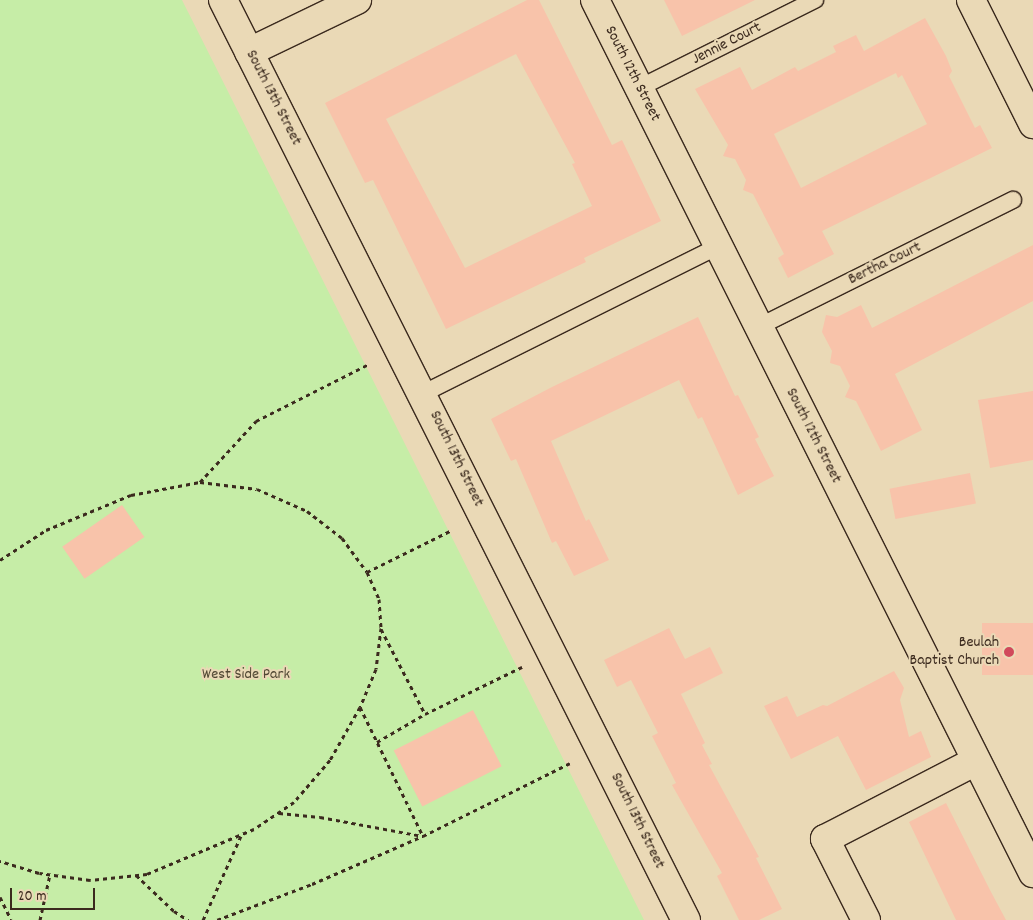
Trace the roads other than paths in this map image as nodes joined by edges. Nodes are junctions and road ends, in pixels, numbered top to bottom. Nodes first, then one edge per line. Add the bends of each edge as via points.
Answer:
1 (223, 0) edge
2 (357, 0) edge
3 (595, 0) edge
4 (815, 0) edge
5 (971, 0) edge
6 (250, 52) junction
7 (639, 88) junction
8 (1033, 124) edge
9 (1013, 200) dead end
10 (718, 247) junction
11 (758, 327) junction
12 (424, 393) junction
13 (976, 761) junction
14 (1033, 872) edge
15 (686, 920) edge
16 (866, 920) edge

1 - 6 street, South 13th Street
2 - 6 street
3 - 7 street, South 12th Street
4 - 7 lane, Jennie Court
5 - 8 street
6 - 12 street, South 13th Street
7 - 10 street, South 12th Street
9 - 11 lane, Bertha Court
10 - 11 street, South 12th Street
10 - 12 lane
11 - 13 street, South 12th Street
12 - 15 street, South 13th Street
13 - 14 street, South 12th Street
13 - 16 street via 825,840

